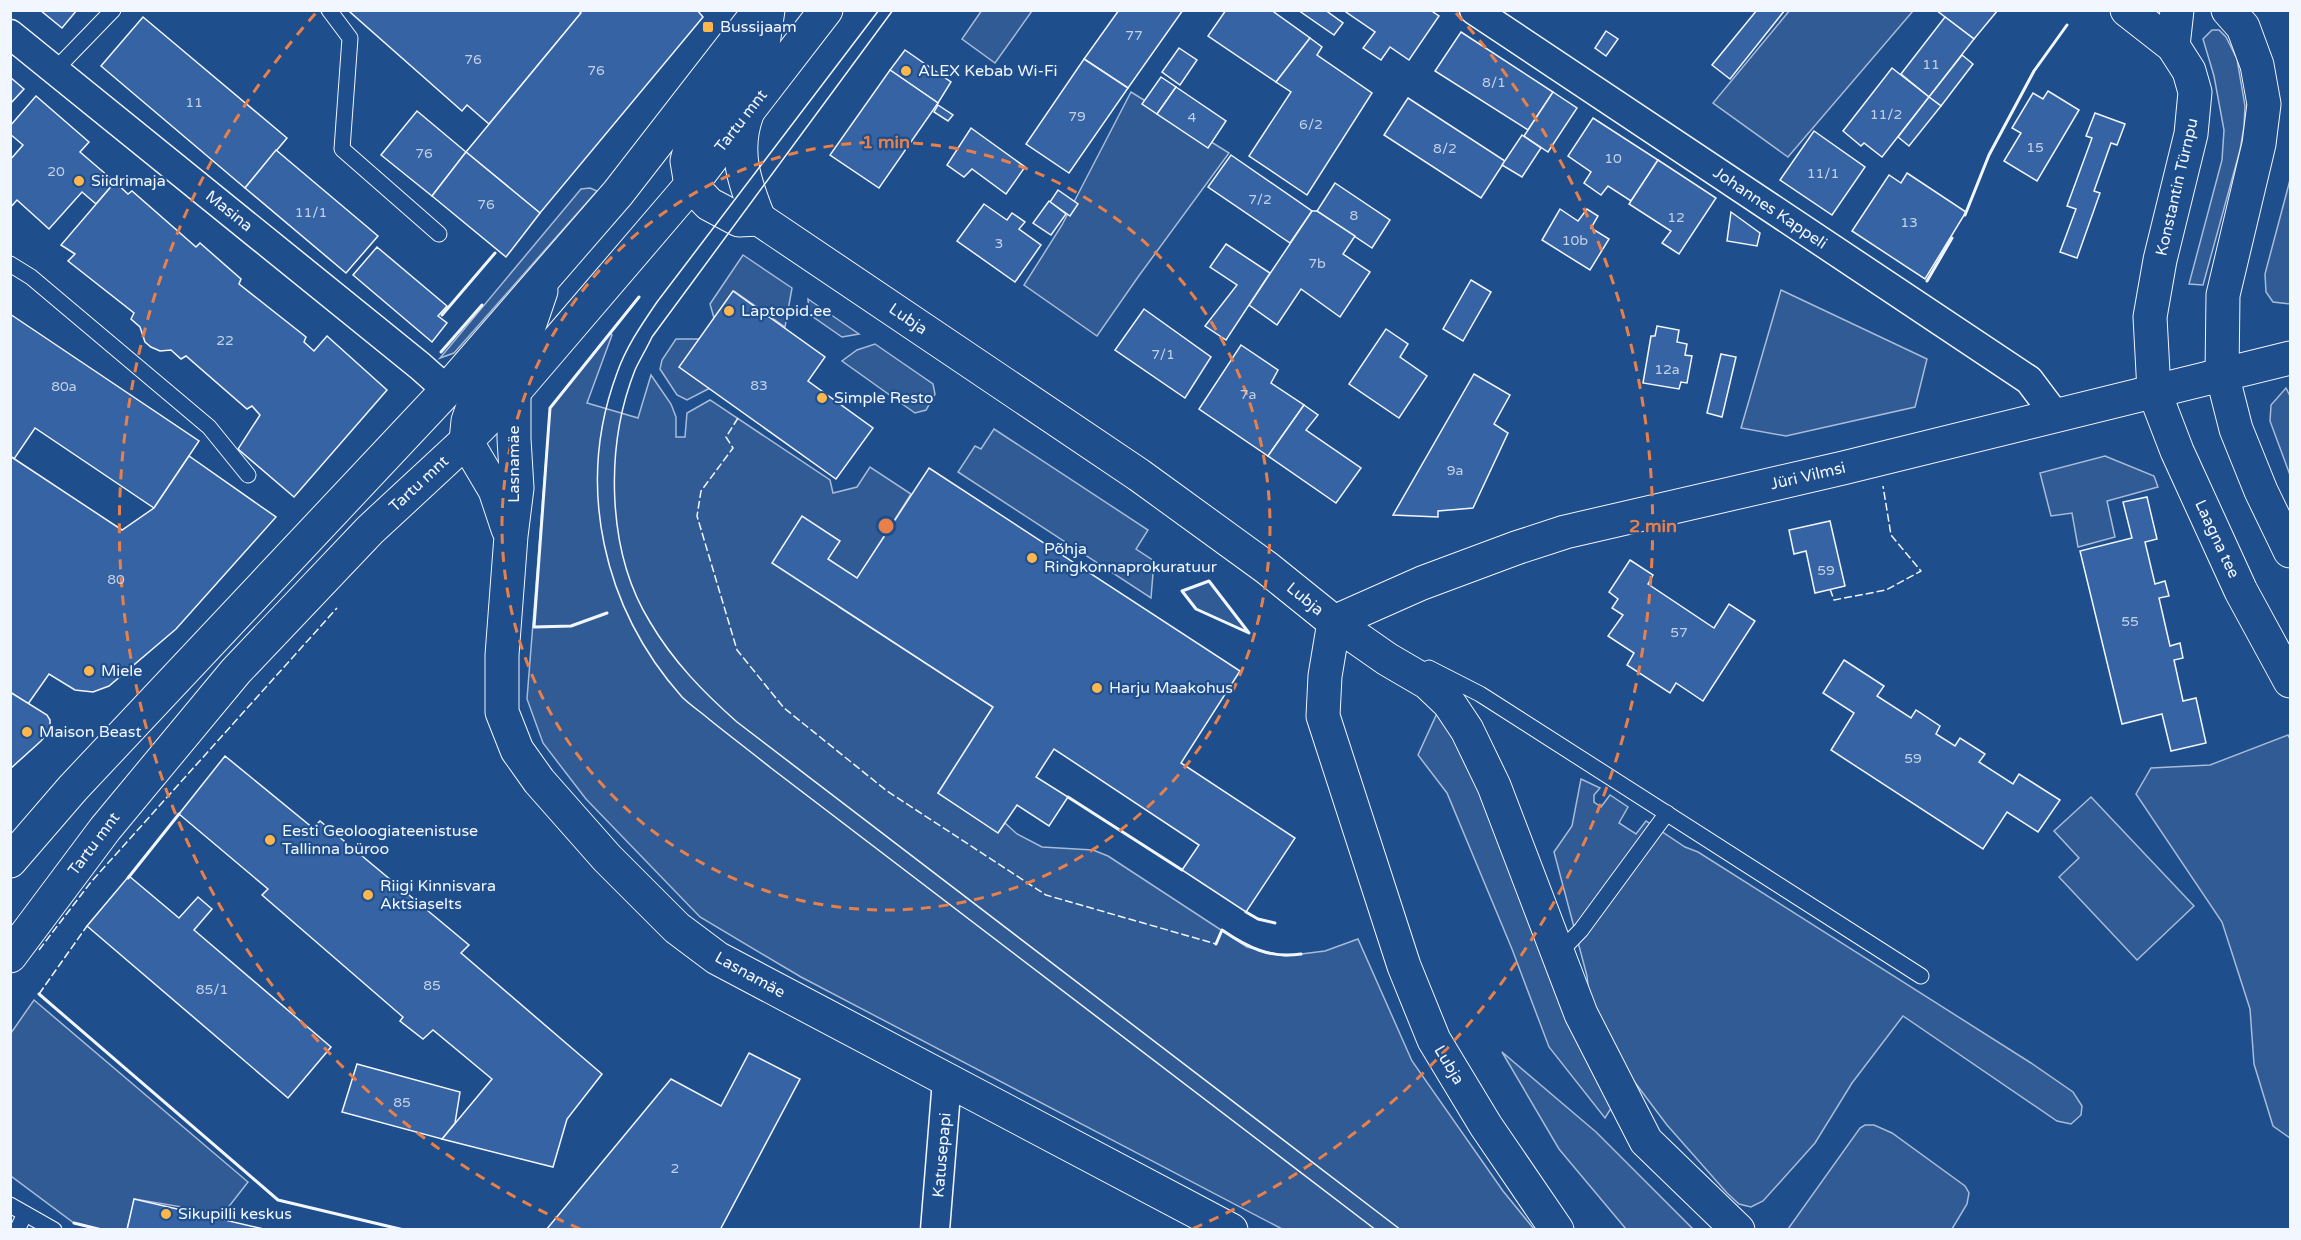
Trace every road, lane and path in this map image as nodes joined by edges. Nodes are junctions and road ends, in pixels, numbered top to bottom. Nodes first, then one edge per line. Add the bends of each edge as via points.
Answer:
1 (113, 10) edge
2 (329, 10) edge
3 (760, 10) edge
4 (768, 10) edge
5 (826, 10) edge
6 (1474, 10) edge
7 (2127, 10) edge
8 (2177, 10) edge
9 (2228, 10) edge
10 (10, 34) edge
11 (2173, 46) junction
12 (55, 70) junction
13 (747, 114) junction
14 (691, 185) junction
15 (759, 219) junction
16 (438, 234) dead end
17 (10, 264) edge
18 (545, 278) junction
19 (2290, 358) edge
20 (2222, 374) junction
21 (447, 390) junction
22 (2154, 391) junction
23 (514, 392) junction
24 (2056, 416) junction
25 (466, 441) junction
26 (248, 475) dead end
27 (370, 530) junction
28 (510, 536) junction
29 (2290, 550) edge
30 (1334, 622) junction
31 (2290, 681) edge
32 (1667, 813) junction
33 (10, 861) edge
34 (1558, 954) junction
35 (10, 956) edge
36 (1922, 976) dead end
37 (947, 1080) junction
38 (10, 1205) edge
39 (25, 1214) junction
40 (17, 1230) edge
41 (54, 1230) edge
42 (936, 1230) edge
43 (1231, 1230) edge
44 (1557, 1230) edge
45 (1738, 1230) edge

1 - 12 lane
2 - 16 lane via 350,38 342,149
3 - 18 street via 618,193
4 - 14 street via 763,44 692,141 687,161
5 - 13 street, Tartu mnt
6 - 24 street, Johannes Kappeli via 2029,380
7 - 11 street, Konstantin Türnpu
8 - 11 street
9 - 20 street via 2243,27 2257,65 2264,104 2259,144 2223,295
10 - 12 street, Masina
11 - 22 street, Konstantin Türnpu via 2189,71 2195,110 2150,317
12 - 21 street, Masina
13 - 14 street, Tartu mnt
13 - 15 street via 741,129 741,168
14 - 15 street via 709,204 739,220
14 - 23 street, Tartu mnt
15 - 30 street, Lubja via 1139,475
17 - 26 lane via 31,277 209,427
18 - 21 street
18 - 25 street via 526,335 477,395
19 - 20 street, Jüri Vilmsi
20 - 22 street, Jüri Vilmsi
20 - 29 street via 2236,429
21 - 27 street via 436,438 398,478
21 - 33 street via 73,788
22 - 24 street, Jüri Vilmsi
22 - 31 street, Laagna tee via 2241,591
23 - 25 street, Tartu mnt
23 - 28 street, Lasnamäe via 517,488
24 - 30 street, Jüri Vilmsi via 1565,532 1422,583
25 - 27 street, Tartu mnt
25 - 28 street, Lasnamäe via 495,490
27 - 35 street, Tartu mnt via 236,671 105,829
28 - 37 street, Lasnamäe via 502,712 517,750 539,781 677,928 717,958
30 - 32 lane via 1480,694
30 - 34 street via 1428,682 1449,703 1494,786
30 - 44 street, Lubja via 1323,716 1404,966 1434,1040 1486,1126
32 - 34 lane via 1581,930
32 - 36 lane
34 - 45 street via 1581,1014 1646,1141
37 - 42 street, Katusepapi
37 - 43 street, Lasnamäe
38 - 39 lane
39 - 40 lane
39 - 41 lane

